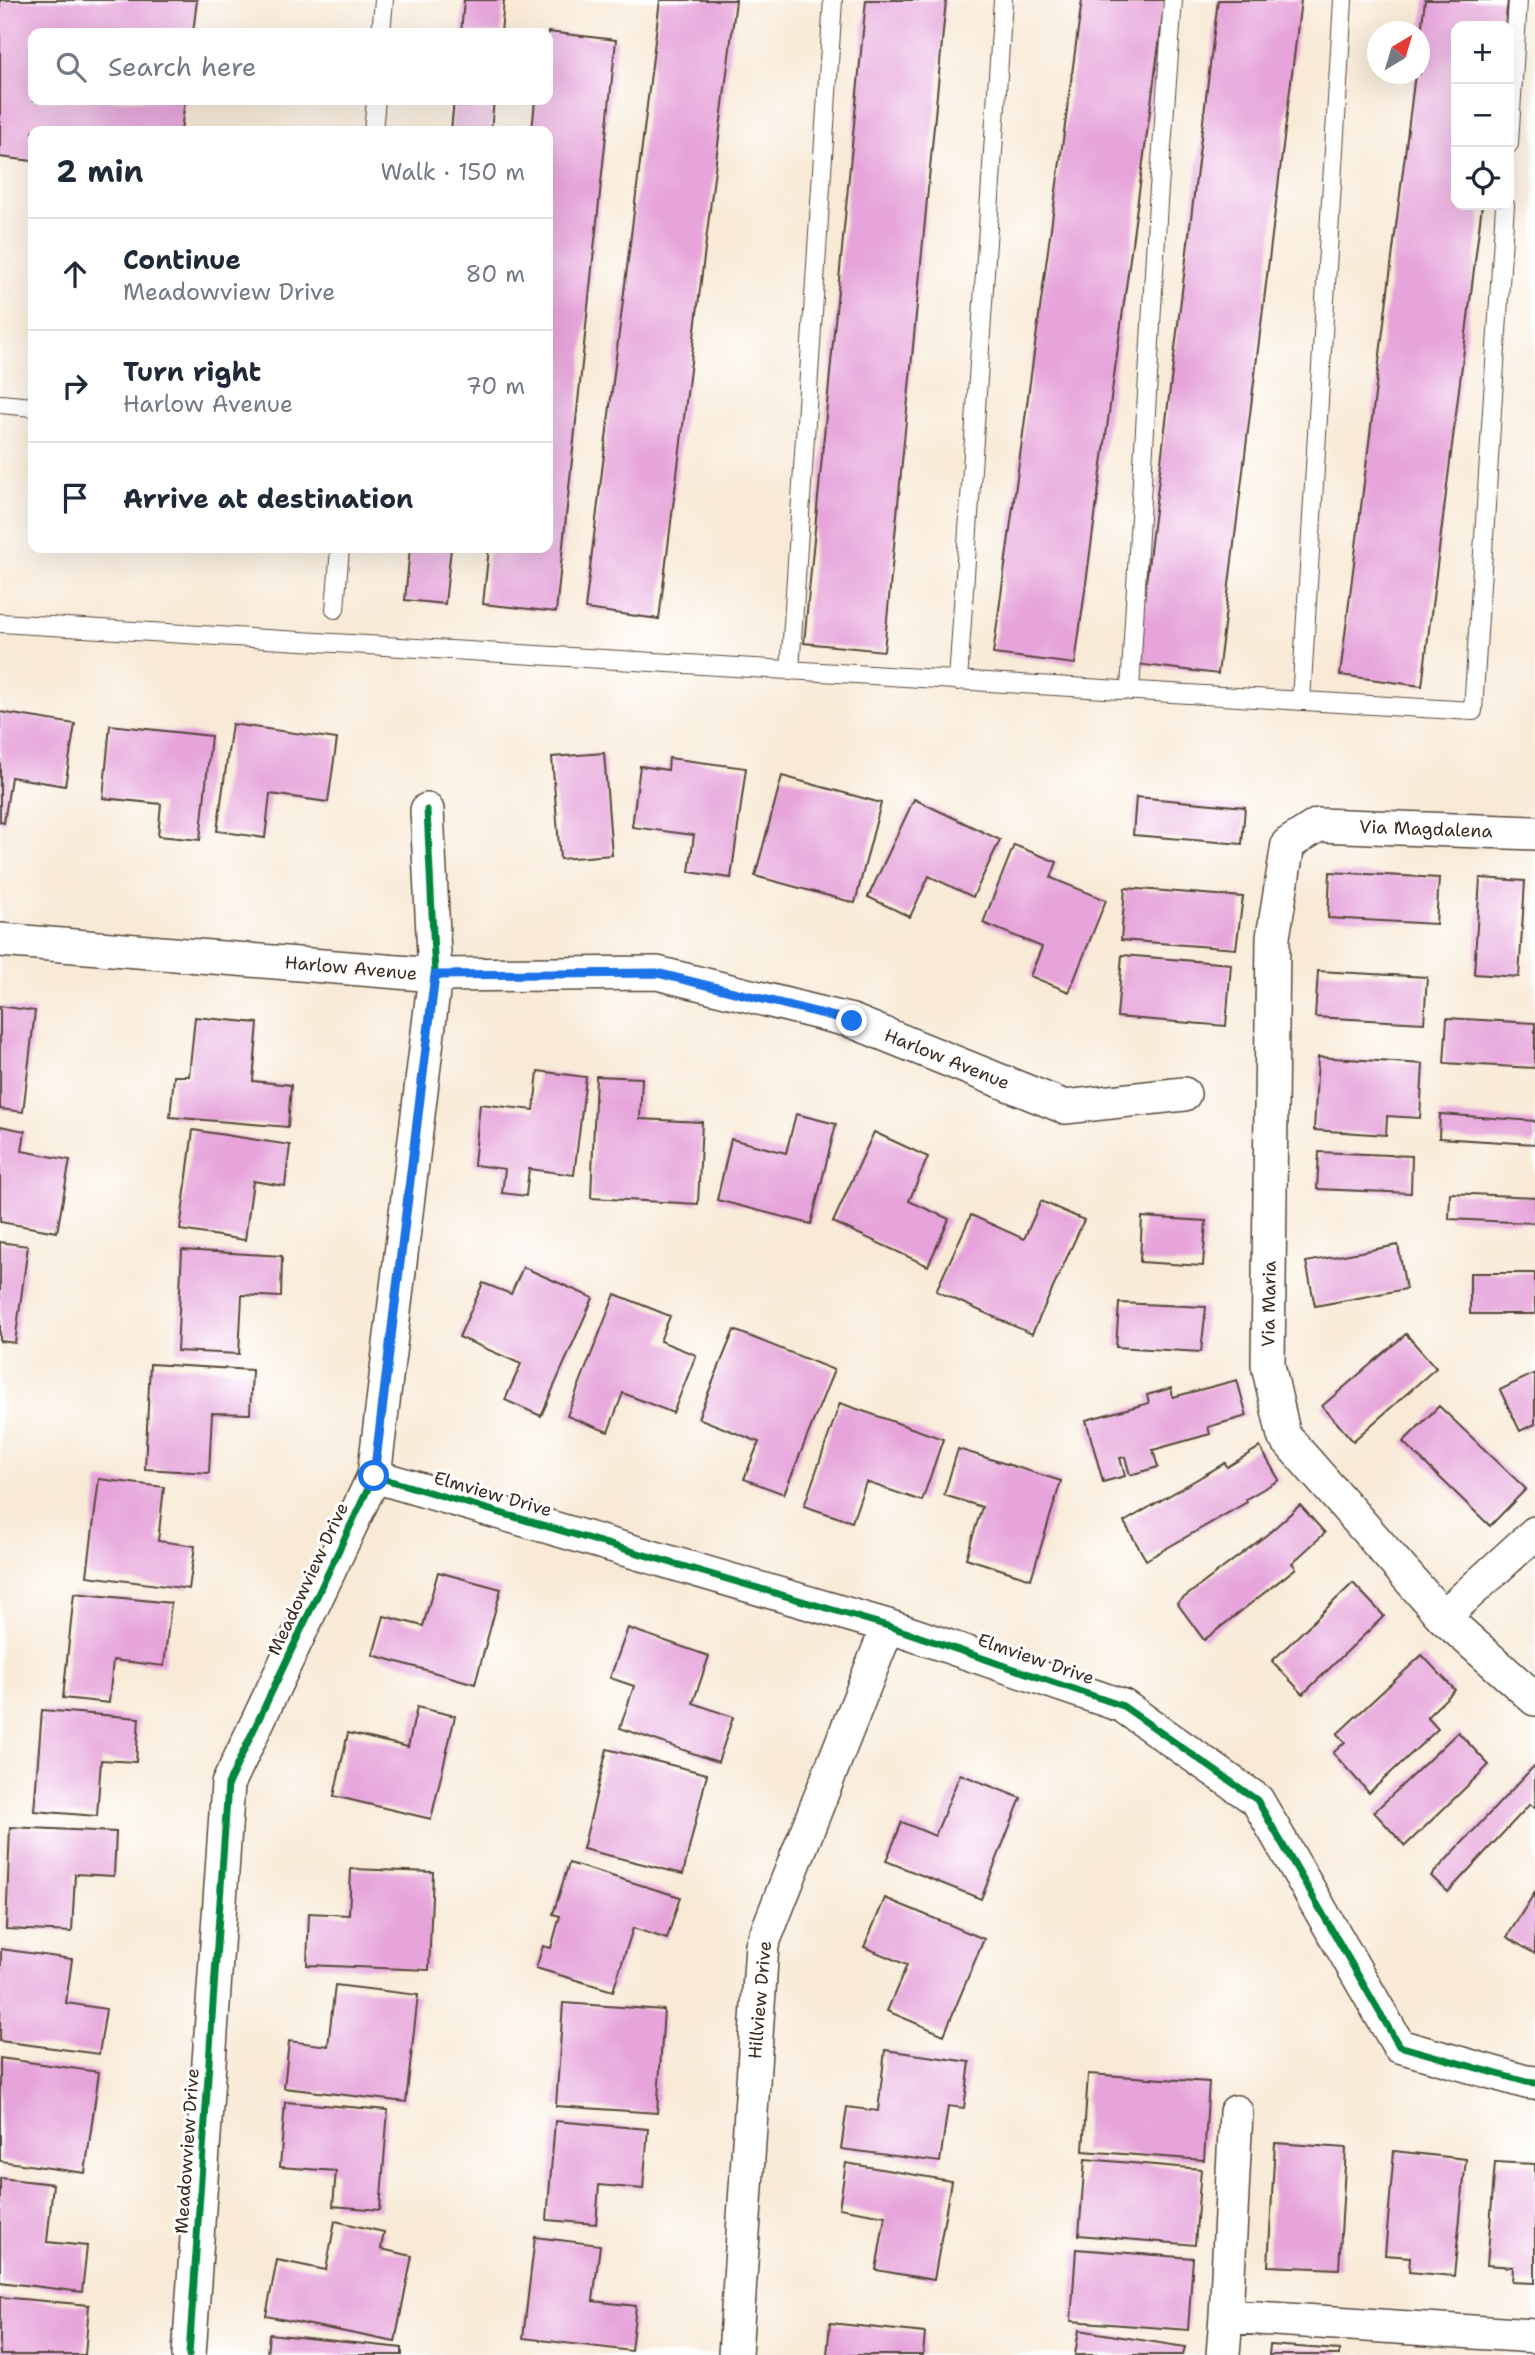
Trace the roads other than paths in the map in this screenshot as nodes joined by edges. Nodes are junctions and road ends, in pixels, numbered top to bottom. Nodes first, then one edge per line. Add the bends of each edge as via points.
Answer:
1 (384, 0) edge
2 (833, 0) edge
3 (1003, 0) edge
4 (1173, 0) edge
5 (1343, 0) edge
6 (1518, 0) edge
7 (381, 28) edge
8 (1513, 84) edge
9 (376, 105) edge
10 (373, 126) edge
11 (1505, 210) edge
12 (0, 404) edge
13 (28, 407) edge
14 (340, 553) edge
15 (335, 609) dead end
16 (0, 623) edge
17 (790, 671) junction
18 (958, 681) junction
19 (1130, 691) junction
20 (1301, 701) junction
21 (427, 810) dead end
22 (1318, 825) joint
23 (1535, 833) edge
24 (0, 940) edge
25 (435, 975) junction
26 (1184, 1094) dead end
27 (374, 1476) junction
28 (1535, 1533) edge
29 (1443, 1617) junction
30 (888, 1626) junction
31 (1535, 1699) edge
32 (1535, 2082) edge
33 (1236, 2112) dead end
34 (1226, 2316) junction
35 (1535, 2336) edge
36 (188, 2355) edge
37 (735, 2355) edge
38 (1223, 2355) edge

1 - 7 lane
2 - 17 lane
3 - 18 lane
4 - 19 lane
5 - 20 lane
6 - 8 lane
9 - 10 lane
11 - 20 lane via 1473,711
12 - 13 lane
14 - 15 lane
16 - 17 lane
17 - 18 lane
18 - 19 lane
19 - 20 lane
21 - 25 street, Meadowview Drive
22 - 23 street, Via Magdalena
22 - 29 street, Via Maria via 1288,844 1273,937 1268,1365 1284,1436
24 - 25 street, Harlow Avenue
25 - 26 street, Harlow Avenue via 657,973 852,1021 1065,1107
25 - 27 street, Meadowview Drive
27 - 30 street, Elmview Drive
27 - 36 street, Meadowview Drive via 228,1784
28 - 29 street
29 - 31 street, Via Maria
30 - 32 street, Elmview Drive via 1122,1706 1257,1800 1399,2046
30 - 37 street, Hillview Drive via 762,1945
33 - 34 street
34 - 35 street
34 - 38 street

